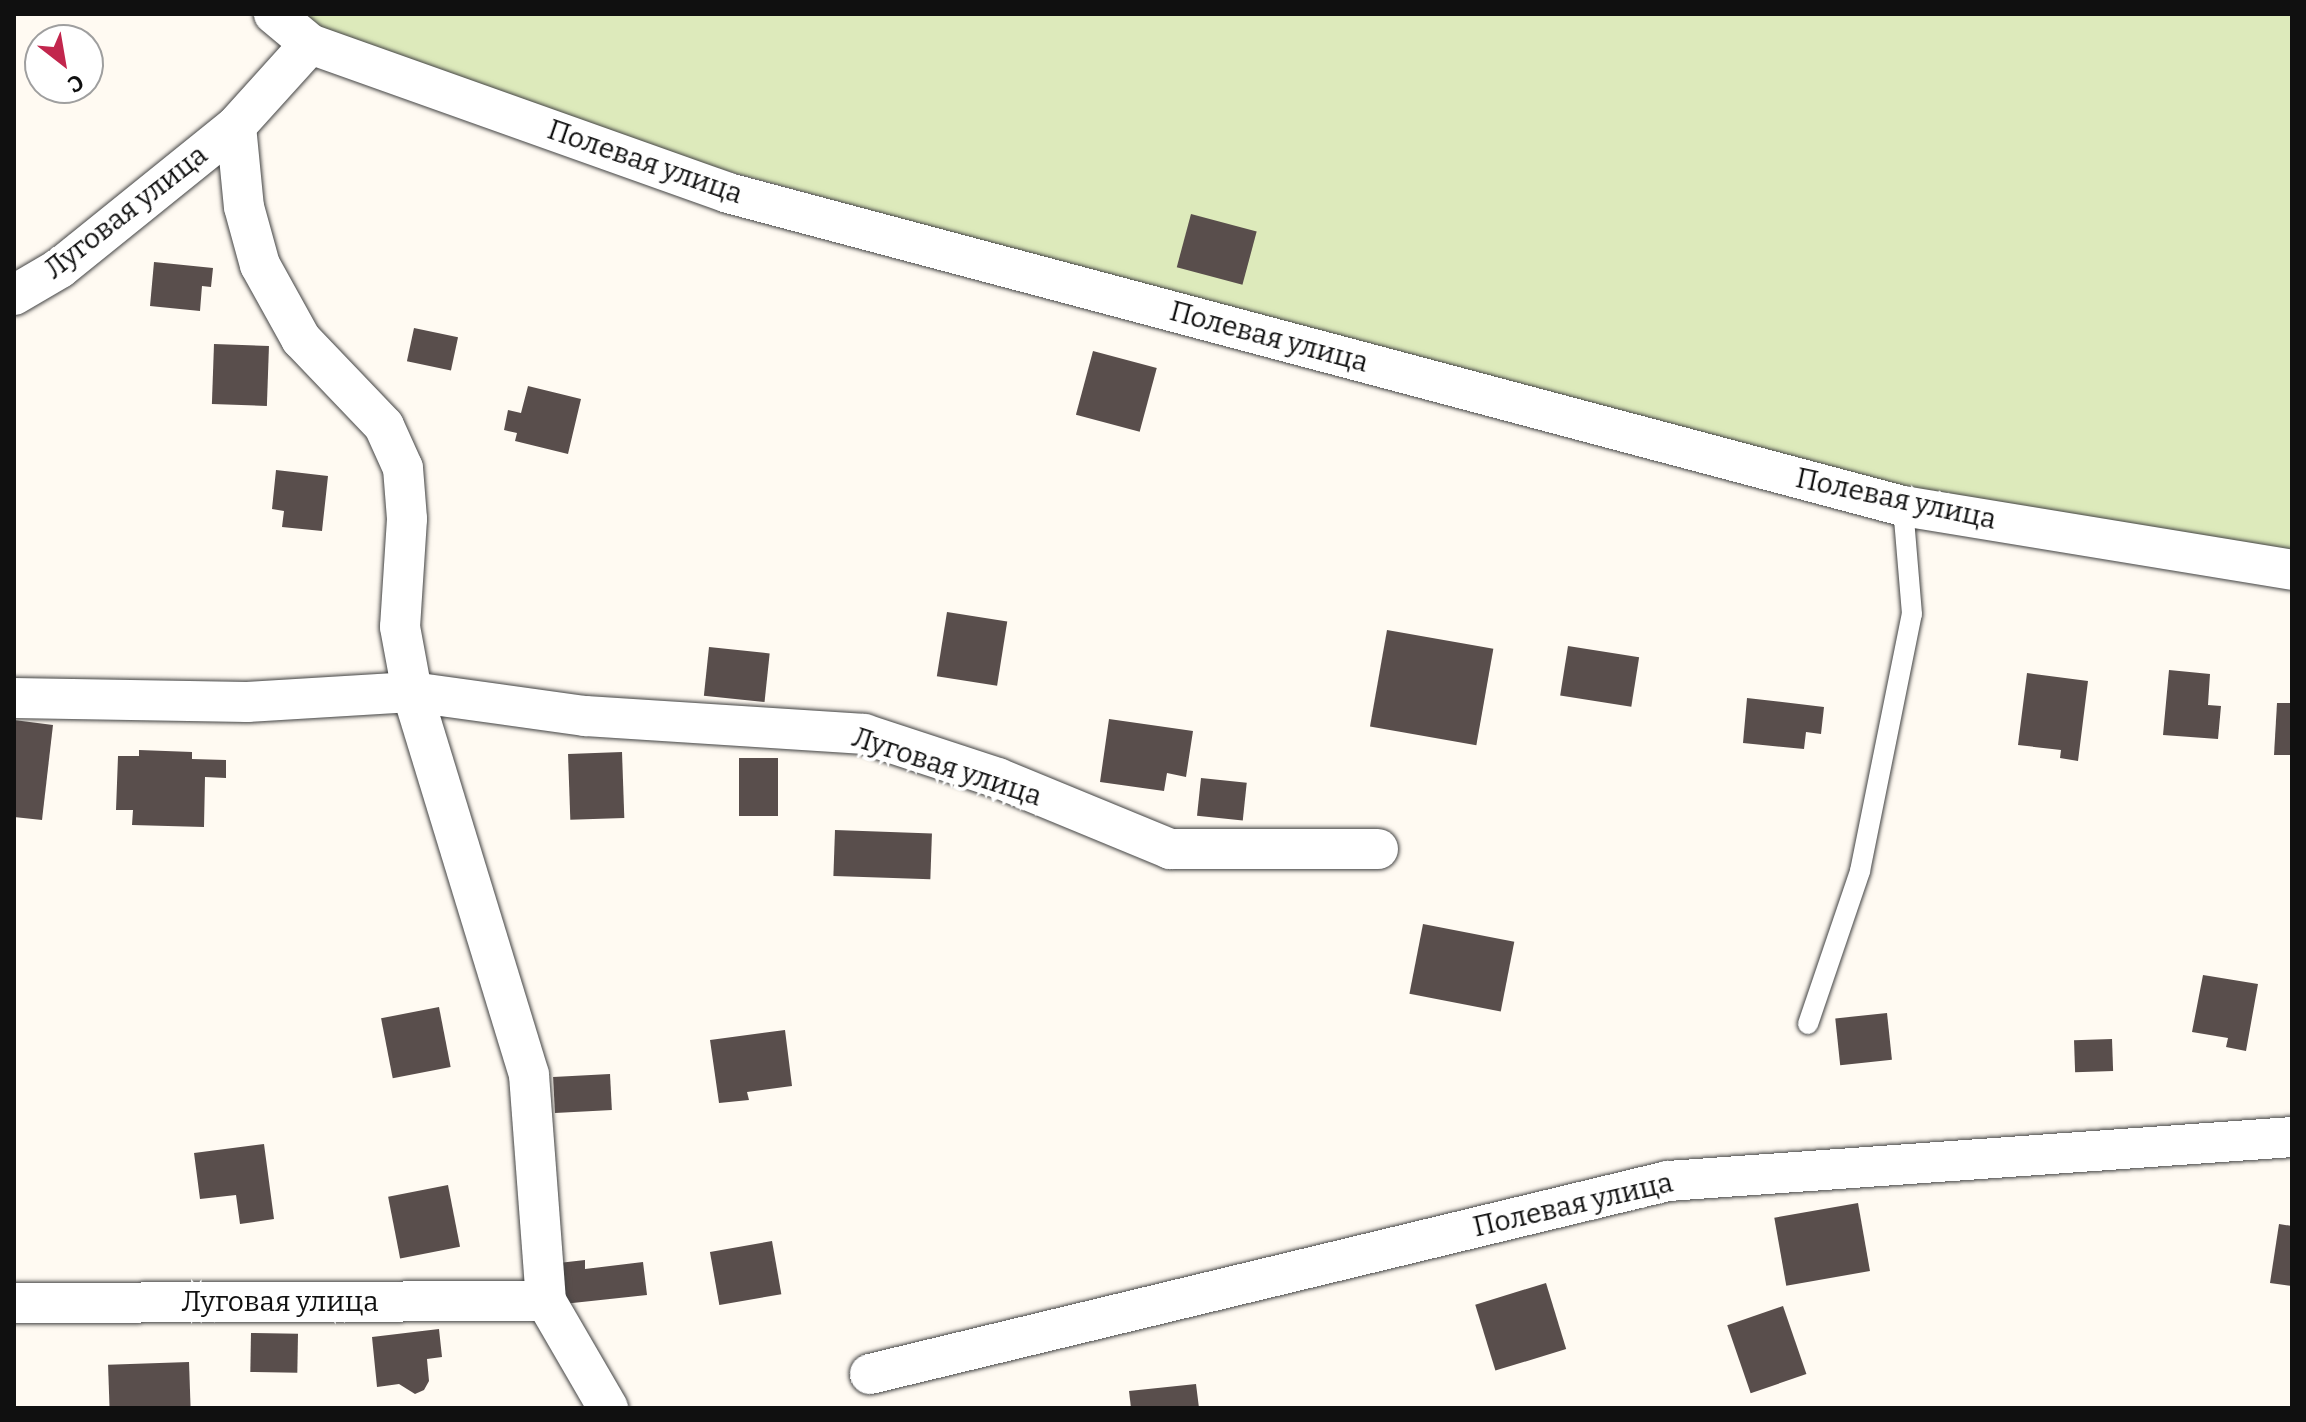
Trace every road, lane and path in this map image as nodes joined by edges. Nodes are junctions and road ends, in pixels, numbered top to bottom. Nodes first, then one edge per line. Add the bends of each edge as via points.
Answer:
1 (274, 14) edge
2 (310, 44) junction
3 (236, 126) junction
4 (14, 295) edge
5 (1903, 506) junction
6 (2292, 570) edge
7 (412, 692) junction
8 (14, 698) edge
9 (1378, 849) dead end
10 (1808, 1024) dead end
11 (2292, 1137) edge
12 (546, 1301) junction
13 (14, 1303) edge
14 (870, 1374) dead end
15 (608, 1408) edge

1 - 2 street, Полевая улица
2 - 3 street, Луговая улица
2 - 5 street, Полевая улица via 728,193
3 - 4 street, Луговая улица via 60,268
3 - 7 street, Луговая улица via 244,207 260,265 301,339 384,426 403,468 407,519 400,627
5 - 6 street, Полевая улица
5 - 10 lane via 1912,614 1860,871
7 - 8 street, Луговая улица via 247,702
7 - 9 street, Луговая улица via 586,716 864,734 998,778 1170,849
7 - 12 street, Луговая улица via 529,1075
11 - 14 street, Полевая улица via 1668,1181
12 - 13 street, Луговая улица
12 - 15 street, Луговая улица

